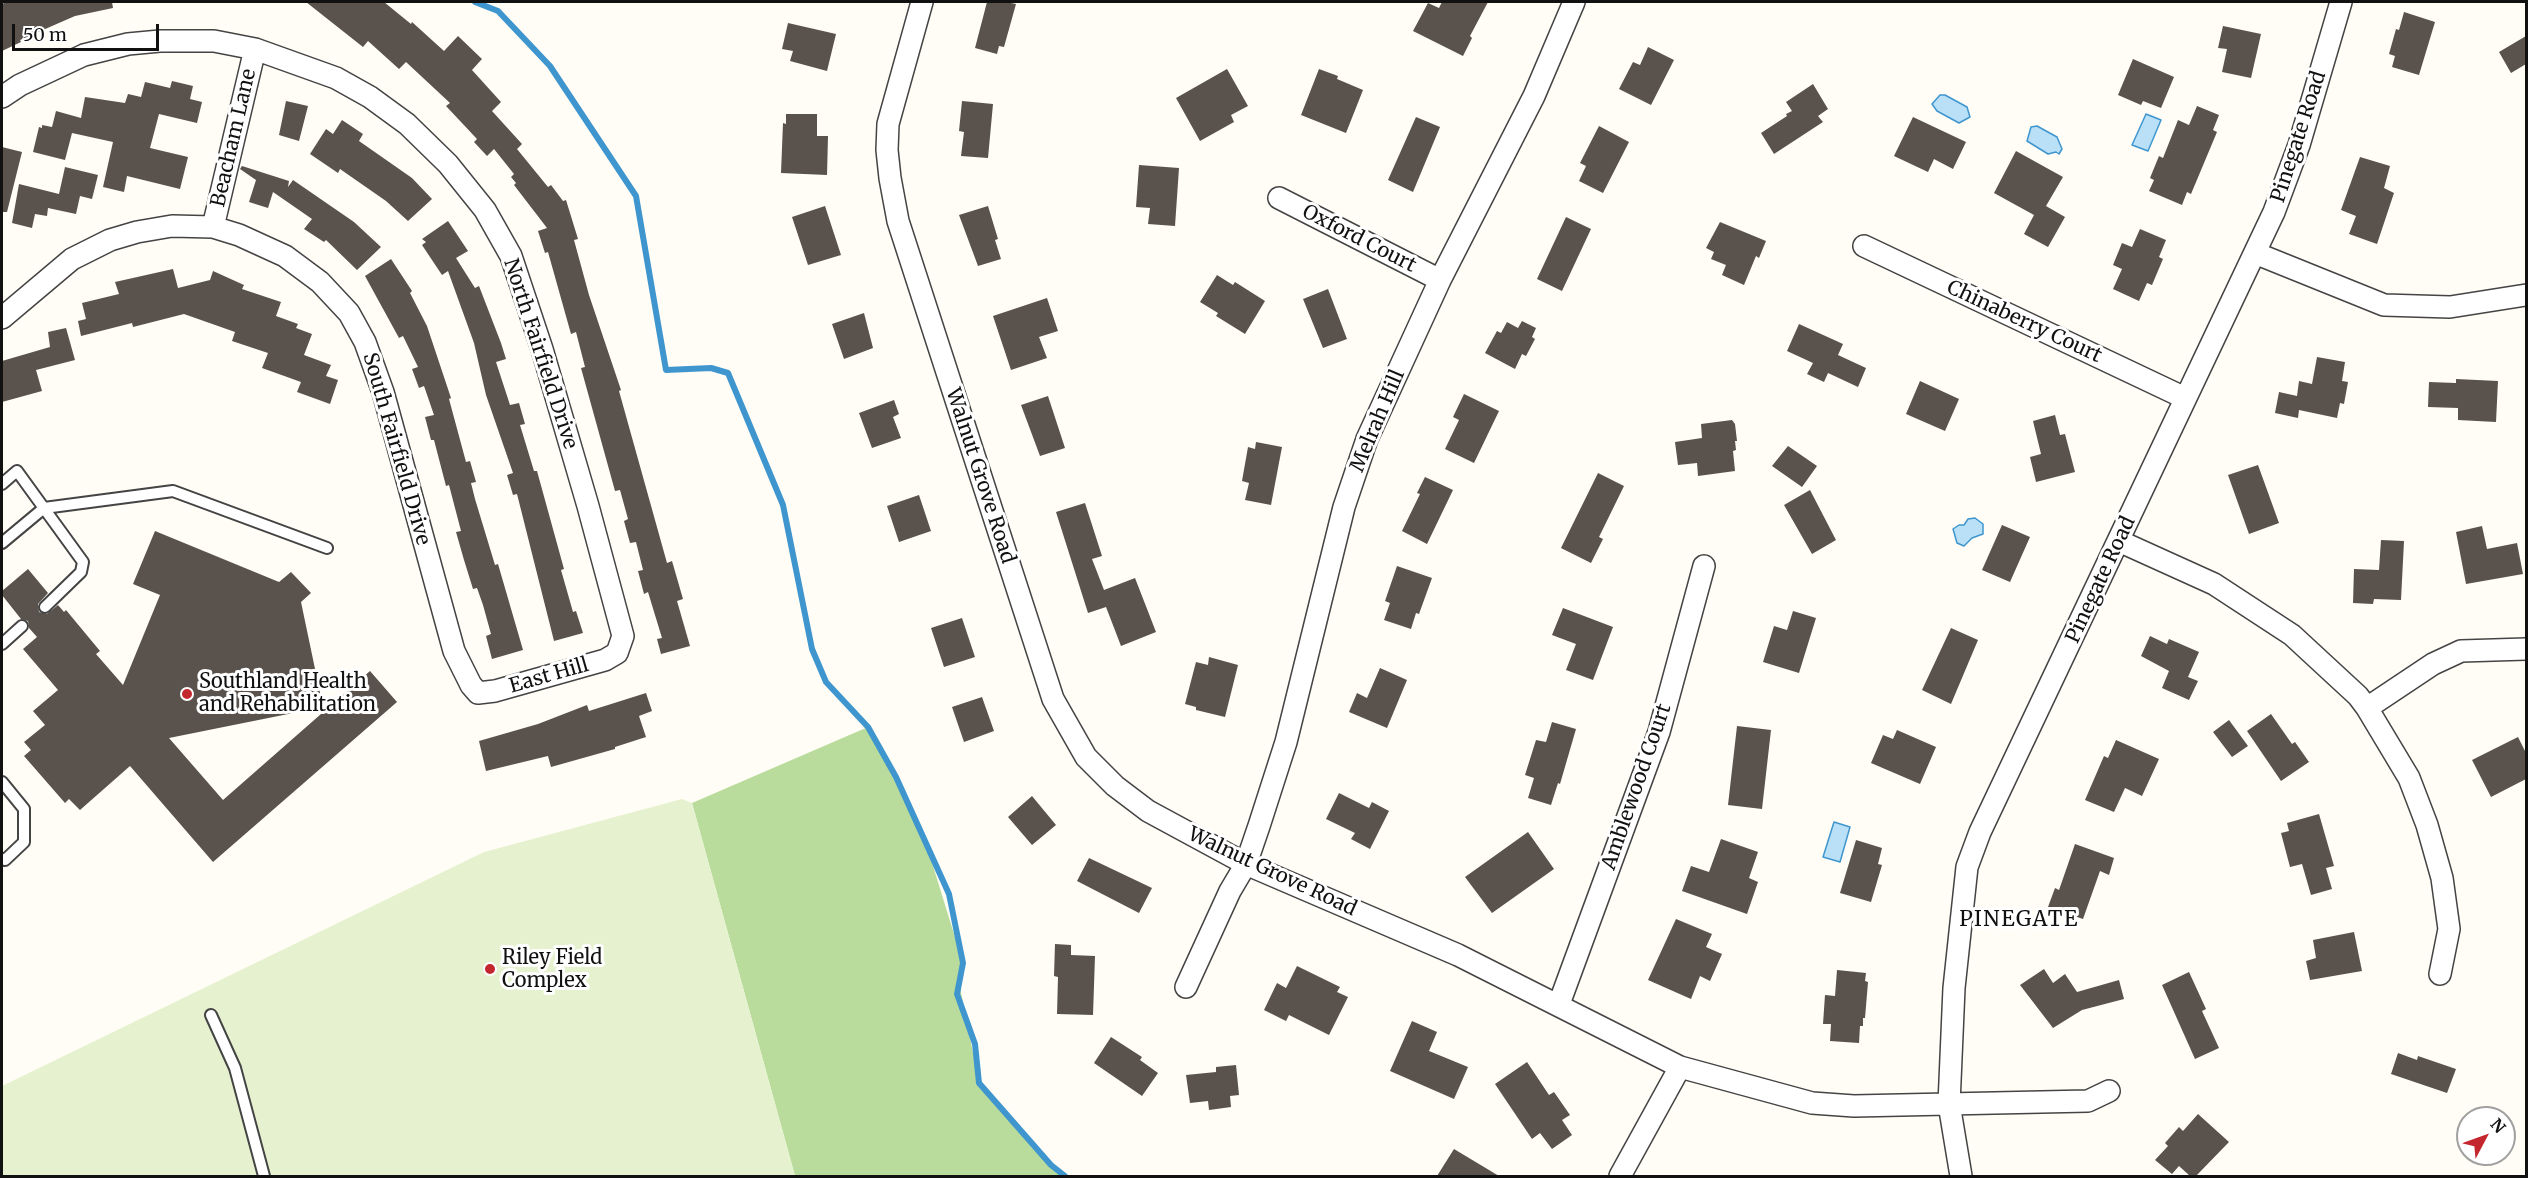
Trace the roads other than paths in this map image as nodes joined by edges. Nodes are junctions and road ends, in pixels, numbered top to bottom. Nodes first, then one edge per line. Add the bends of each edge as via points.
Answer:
1 (922, 2) edge
2 (1574, 2) edge
3 (2341, 2) edge
4 (255, 49) junction
5 (2, 97) edge
6 (1279, 198) dead end
7 (213, 227) junction
8 (1864, 246) dead end
9 (2254, 253) junction
10 (1440, 280) junction
11 (2526, 296) edge
12 (2, 318) edge
13 (2185, 398) junction
14 (2, 484) edge
15 (44, 508) junction
16 (2120, 541) junction
17 (2, 543) edge
18 (327, 548) dead end
19 (1704, 566) dead end
20 (45, 607) dead end
21 (22, 626) dead end
22 (2, 644) edge
23 (2526, 649) edge
24 (617, 653) joint
25 (478, 693) joint
26 (2367, 708) junction
27 (2, 782) edge
28 (2, 859) edge
29 (1246, 864) junction
30 (2440, 974) dead end
31 (1186, 987) dead end
32 (1559, 1004) junction
33 (211, 1015) dead end
34 (1680, 1067) junction
35 (2109, 1091) dead end
36 (1949, 1104) junction
37 (264, 1176) edge
38 (1620, 1176) edge
39 (1961, 1176) edge

1 - 29 street, Walnut Grove Road via 888,124 891,184 909,257 1053,699 1086,757 1115,786 1148,811
2 - 10 street, Melrah Hill via 1529,105
3 - 9 street, Pinegate Road via 2299,145
4 - 5 street, North Fairfield Drive via 188,40 128,44 84,55
4 - 7 street, Beacham Lane
4 - 24 street, North Fairfield Drive via 336,78 370,97 407,124 448,164 485,210 511,256 542,349 623,636
6 - 10 street, Oxford Court
7 - 12 street, South Fairfield Drive via 172,226 110,240 72,259
7 - 25 street, South Fairfield Drive via 285,256 320,282 349,313 360,332 383,392 454,651 463,674
8 - 13 street, Chinaberry Court
9 - 11 street via 2384,305 2450,307
9 - 13 street, Pinegate Road
10 - 29 street, Melrah Hill via 1367,439 1344,507 1286,742
13 - 16 street, Pinegate Road
14 - 15 lane via 17,471
15 - 17 lane
15 - 18 lane via 173,491
15 - 20 lane via 84,568
16 - 26 street via 2214,584 2292,635
16 - 36 street, Pinegate Road via 1980,832 1967,867 1954,988
19 - 32 street, Amblewood Court via 1659,732
21 - 22 lane
23 - 26 street via 2461,651 2433,664
24 - 25 street, East Hill via 606,660
26 - 30 street via 2409,778 2442,878 2449,929
27 - 28 lane via 24,809 24,842
29 - 31 street, Melrah Hill
29 - 32 street, Walnut Grove Road via 1458,955
32 - 34 street, Walnut Grove Road
33 - 37 lane via 235,1068
34 - 36 street, Walnut Grove Road via 1812,1103
34 - 38 street
35 - 36 street, Walnut Grove Road via 2088,1101
36 - 39 street, Pinegate Road

